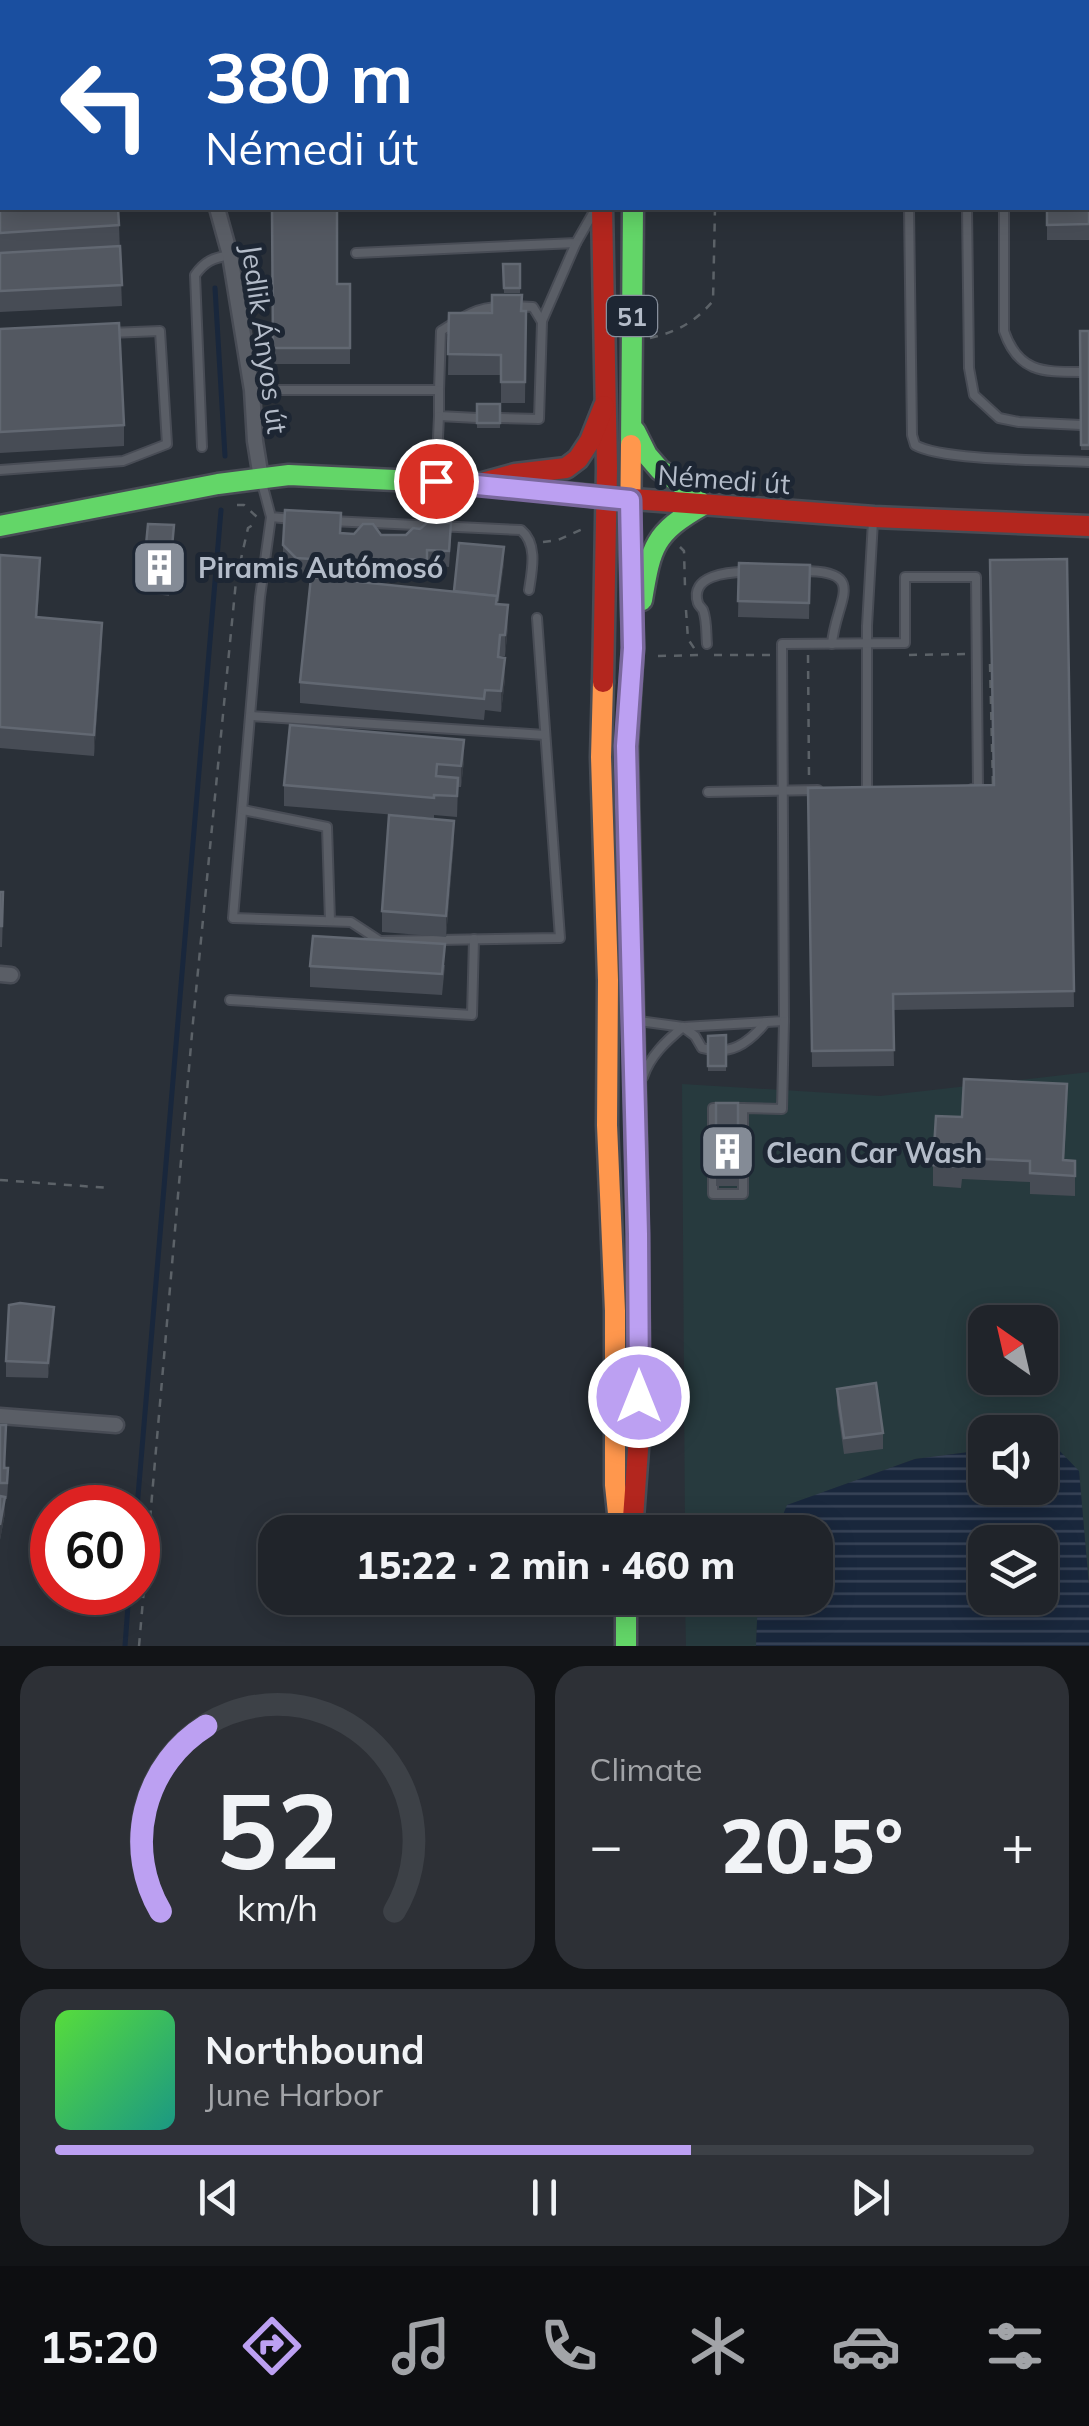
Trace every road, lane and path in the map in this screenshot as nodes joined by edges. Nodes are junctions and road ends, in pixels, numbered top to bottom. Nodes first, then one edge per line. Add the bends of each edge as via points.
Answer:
1 (218, 210) edge
2 (598, 210) edge
3 (599, 210) edge
4 (633, 210) edge
5 (714, 210) edge
6 (910, 210) edge
7 (967, 210) edge
8 (1004, 210) edge
9 (576, 243) junction
10 (356, 253) dead end
11 (230, 255) junction
12 (542, 322) junction
13 (100, 334) edge
14 (649, 338) dead end
15 (1080, 372) edge
16 (252, 390) junction
17 (439, 390) junction
18 (607, 398) junction
19 (439, 416) junction
20 (477, 418) edge
21 (500, 418) edge
22 (632, 424) junction
23 (1081, 426) edge
24 (202, 448) dead end
25 (1089, 462) edge
26 (0, 470) edge
27 (262, 478) junction
28 (436, 481) junction
29 (479, 484) junction
30 (606, 498) junction
31 (630, 500) junction
32 (238, 505) dead end
33 (702, 505) junction
34 (271, 517) junction
35 (874, 517) junction
36 (309, 520) edge
37 (327, 521) edge
38 (0, 526) edge
39 (589, 526) dead end
40 (1089, 526) edge
41 (532, 543) junction
42 (763, 572) edge
43 (782, 572) edge
44 (528, 590) dead end
45 (537, 618) dead end
46 (707, 644) dead end
47 (832, 644) junction
48 (867, 644) junction
49 (633, 648) junction
50 (990, 654) edge
51 (708, 655) dead end
52 (808, 655) dead end
53 (658, 656) dead end
54 (250, 716) junction
55 (545, 735) junction
56 (960, 789) edge
57 (783, 790) junction
58 (809, 790) junction
59 (830, 790) edge
60 (849, 790) edge
61 (866, 790) junction
62 (880, 790) edge
63 (708, 792) dead end
64 (993, 798) edge
65 (242, 810) junction
66 (330, 922) junction
67 (474, 940) junction
68 (608, 980) junction
69 (230, 1000) dead end
70 (632, 1020) junction
71 (784, 1021) junction
72 (765, 1023) junction
73 (683, 1026) junction
74 (608, 1055) junction
75 (744, 1108) junction
76 (634, 1112) junction
77 (0, 1180) edge
78 (110, 1188) dead end
79 (0, 1416) edge
80 (116, 1425) dead end
81 (618, 1515) edge
82 (634, 1515) edge
83 (626, 1615) edge
84 (138, 1646) edge
85 (626, 1646) edge

1 - 11 street, Jedlik Ányos út
2 - 9 lane
3 - 18 main road, 51
4 - 22 main road, 51
5 - 14 path via 713,300 679,330
6 - 25 lane via 915,445 975,456
7 - 23 lane via 974,395 1000,418
8 - 15 lane via 1004,331 1011,350 1029,366
9 - 10 lane
9 - 12 lane
11 - 16 street, Jedlik Ányos út
11 - 24 lane via 212,258 195,275
12 - 17 lane via 533,307 489,307 441,331
12 - 21 lane via 539,419
13 - 26 lane via 160,331 167,444 123,462
16 - 17 lane
16 - 27 street, Jedlik Ányos út
17 - 19 lane
18 - 29 main road via 590,441 566,468
18 - 30 main road, 51
19 - 20 lane
19 - 28 lane
22 - 31 main road, 51
22 - 33 main road via 647,455
27 - 28 main road, Némedi út
27 - 34 lane
27 - 38 main road, Némedi út
28 - 29 main road, Némedi út
29 - 30 main road, Némedi út
30 - 31 main road, Némedi út
30 - 68 main road, 51 via 601,757
31 - 33 main road, Némedi út
31 - 49 main road, 51
32 - 34 path
33 - 35 main road, Némedi út
33 - 49 main road via 662,532 650,553
34 - 36 lane
34 - 54 lane
34 - 84 path via 248,528 236,581
35 - 40 main road, Némedi út
35 - 48 lane
37 - 41 lane via 521,530
39 - 41 path
41 - 44 lane
42 - 46 lane via 725,572 702,583 698,603
43 - 47 lane via 820,571 843,582
45 - 55 lane
47 - 48 lane
47 - 57 lane via 782,644
48 - 56 lane via 905,643 905,577 976,577 978,789
48 - 61 lane
49 - 70 main road, 51 via 626,746
50 - 64 path
51 - 53 path
52 - 58 path
54 - 55 lane
54 - 65 lane
55 - 67 lane via 560,938
57 - 58 lane
57 - 63 lane
57 - 71 lane
58 - 59 lane
60 - 61 lane
61 - 62 lane
65 - 66 lane via 327,826
65 - 66 lane via 233,918
66 - 67 lane via 351,922 380,942
67 - 69 lane via 472,1014
68 - 70 lane
68 - 74 main road, 51
70 - 73 lane
70 - 74 lane
70 - 76 main road, 51
71 - 72 lane
71 - 75 lane via 782,1109
72 - 73 lane
72 - 73 lane via 726,1052 702,1048
73 - 76 lane via 647,1065
74 - 81 main road, 51
75 - 75 lane via 743,1194 713,1194 713,1108
76 - 82 main road, 51 via 640,1422
77 - 78 path
79 - 80 street
83 - 85 main road

